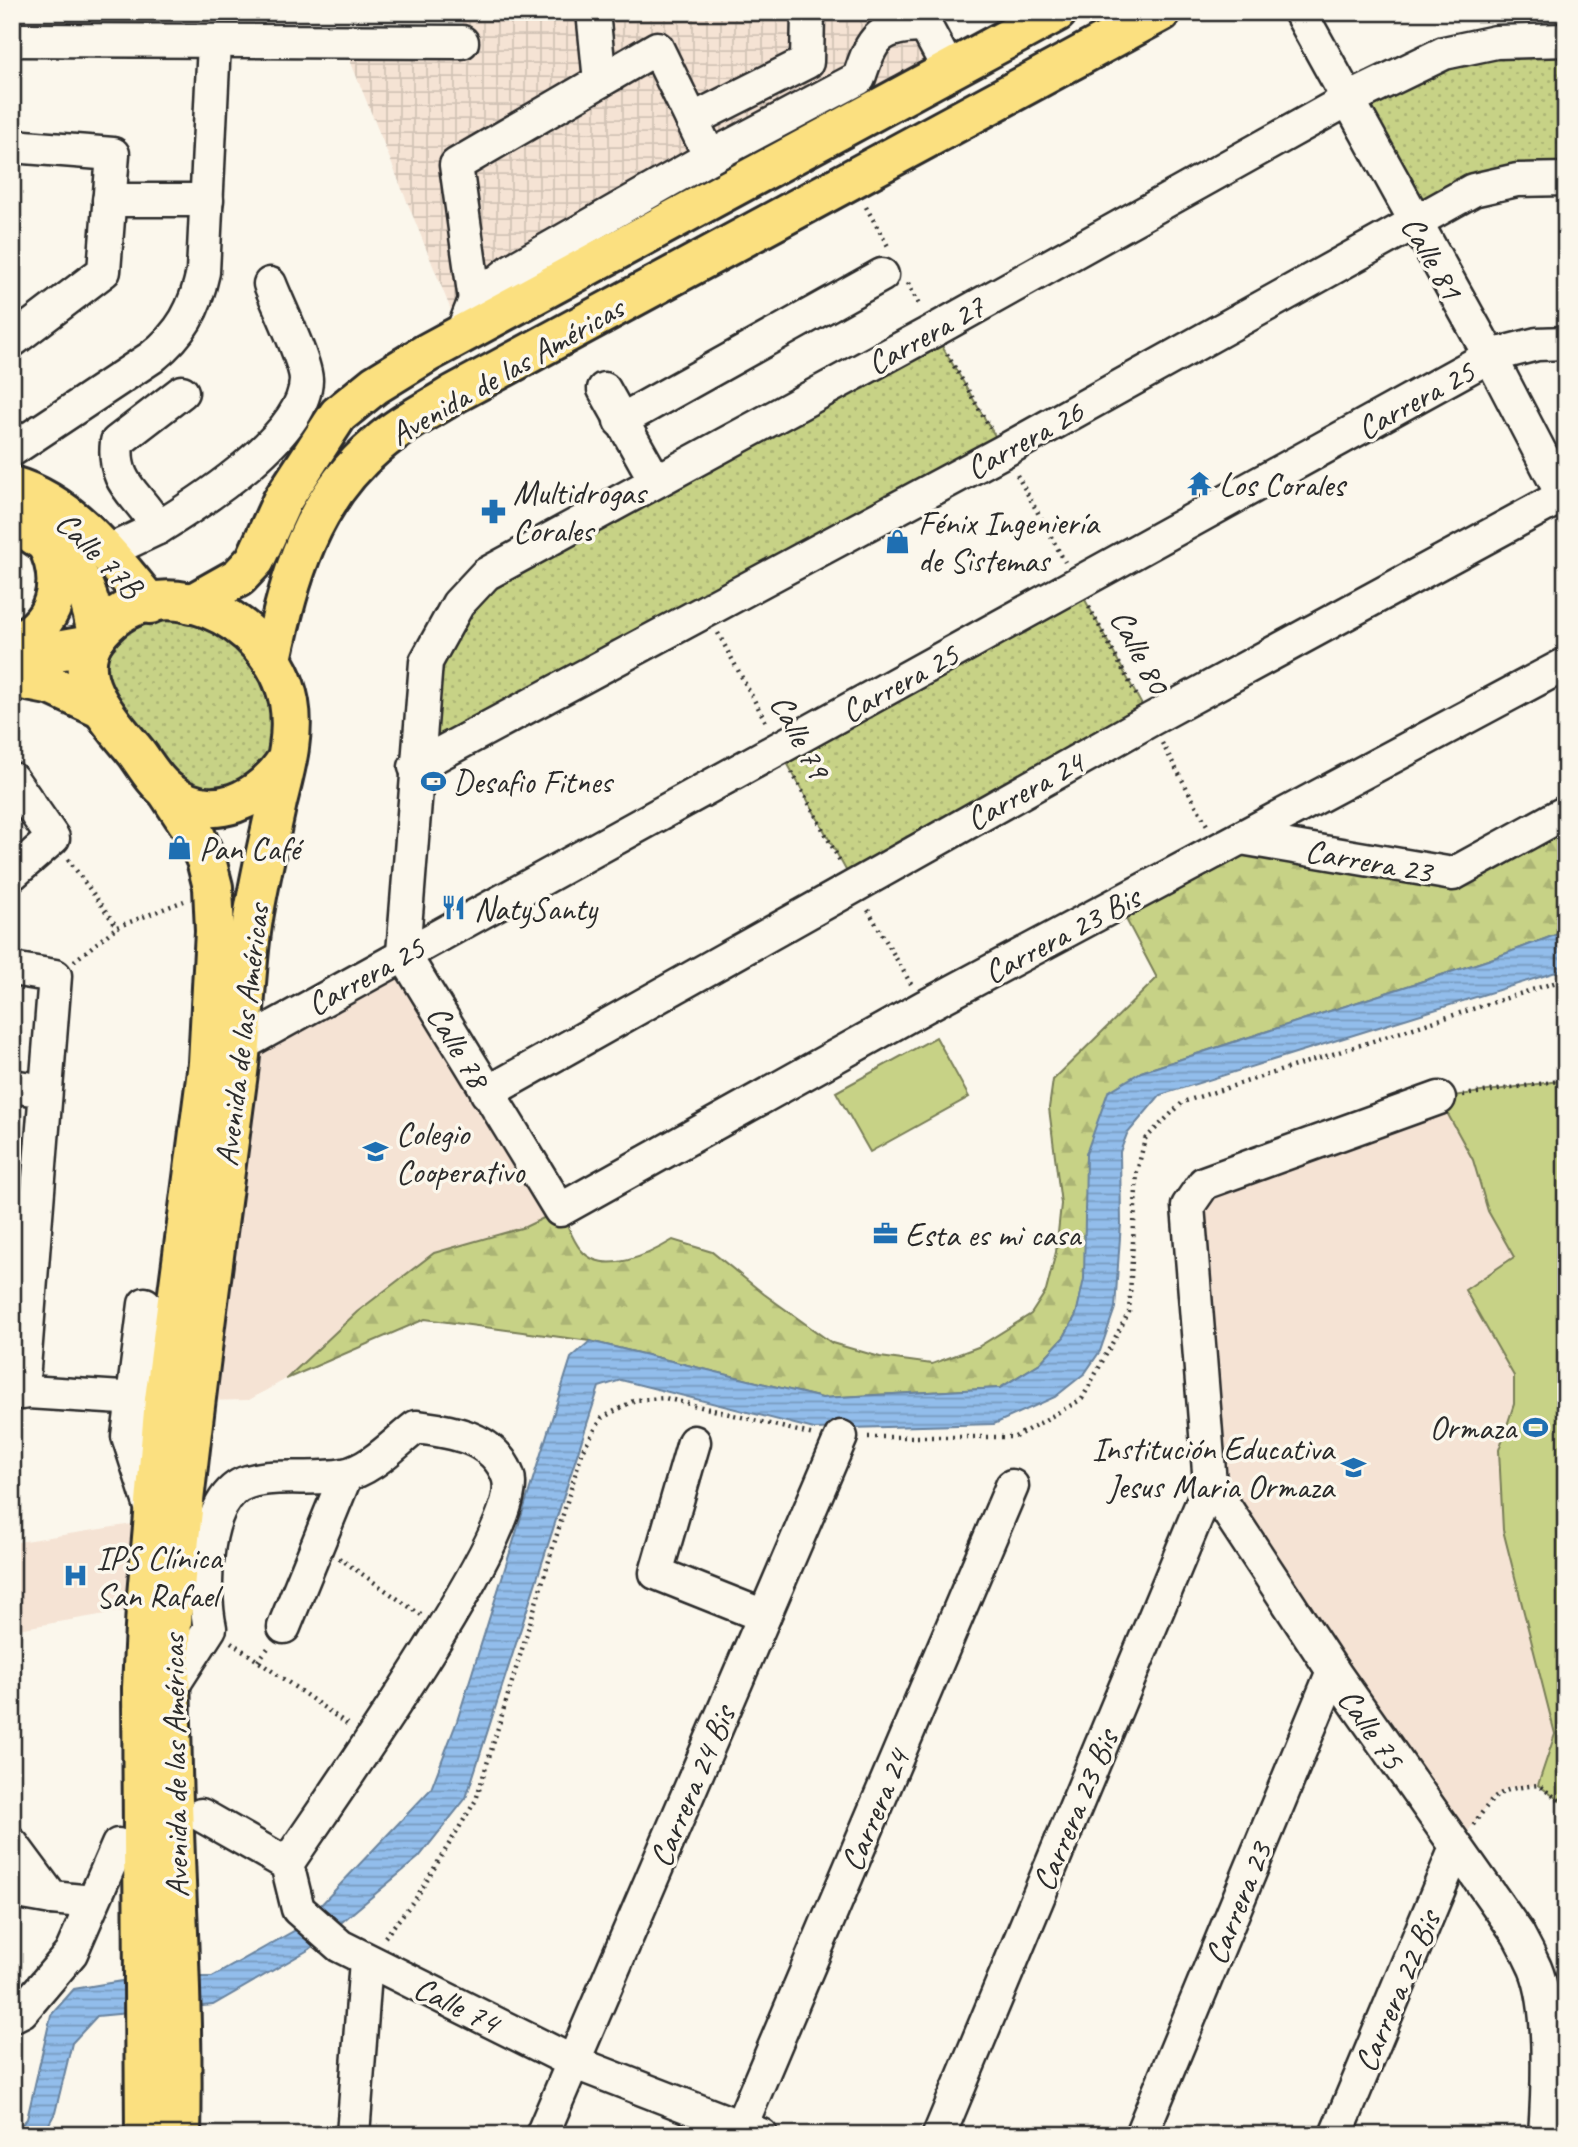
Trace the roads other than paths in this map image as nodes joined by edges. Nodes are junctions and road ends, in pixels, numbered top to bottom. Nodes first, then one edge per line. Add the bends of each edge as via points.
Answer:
1 (593, 12) edge
2 (808, 12) edge
3 (1057, 12) edge
4 (1161, 12) edge
5 (1300, 12) edge
6 (922, 19) edge
7 (12, 40) edge
8 (1566, 40) edge
9 (462, 42) dead end
10 (214, 43) junction
11 (949, 70) junction
12 (600, 81) junction
13 (1347, 100) junction
14 (692, 120) junction
15 (12, 146) edge
16 (710, 157) junction
17 (1566, 179) edge
18 (109, 200) junction
19 (207, 200) junction
20 (1413, 222) junction
21 (882, 275) dead end
22 (270, 284) dead end
23 (475, 300) junction
24 (461, 335) junction
25 (12, 341) edge
26 (1566, 343) edge
27 (1490, 356) junction
28 (488, 376) junction
29 (604, 389) dead end
30 (183, 392) dead end
31 (620, 421) junction
32 (51, 426) junction
33 (12, 450) edge
34 (655, 480) junction
35 (28, 494) edge
36 (1565, 497) edge
37 (12, 521) edge
38 (158, 528) junction
39 (44, 541) junction
40 (107, 552) junction
41 (150, 604) junction
42 (191, 604) junction
43 (94, 640) junction
44 (12, 644) edge
45 (272, 659) junction
46 (1566, 664) edge
47 (12, 678) edge
48 (102, 709) junction
49 (287, 759) junction
50 (415, 767) junction
51 (12, 779) edge
52 (167, 791) junction
53 (1566, 812) edge
54 (1231, 844) junction
55 (12, 874) edge
56 (403, 953) junction
57 (12, 969) edge
58 (241, 1045) junction
59 (12, 1086) edge
60 (45, 1091) junction
61 (487, 1093) junction
62 (1439, 1098) road end
63 (25, 1191) edge
64 (560, 1210) joint
65 (21, 1288) edge
66 (145, 1304) dead end
67 (17, 1392) edge
68 (148, 1399) junction
69 (842, 1437) road end
70 (694, 1442) dead end
71 (346, 1475) junction
72 (1210, 1484) junction
73 (1012, 1486) dead end
74 (764, 1616) junction
75 (284, 1627) dead end
76 (1333, 1671) junction
77 (170, 1690) junction
78 (201, 1815) dead end
79 (12, 1844) edge
80 (118, 1845) dead end
81 (1456, 1848) junction
82 (287, 1864) junction
83 (12, 1891) edge
84 (52, 1898) junction
85 (92, 1902) junction
86 (161, 1940) junction
87 (353, 1953) junction
88 (12, 2016) edge
89 (573, 2062) junction
90 (746, 2132) edge
91 (149, 2133) edge
92 (353, 2135) edge
93 (542, 2135) edge
94 (939, 2135) edge
95 (1142, 2135) edge
96 (1336, 2135) edge
97 (1545, 2135) edge

1 - 12 street
2 - 14 street via 807,62
3 - 11 main road, Avenida de las Américas
4 - 28 main road, Avenida de las Américas
5 - 13 street, Calle 81
6 - 11 street
6 - 16 street via 883,32 866,53 859,78
7 - 10 street
8 - 13 street, Carrera 27 via 1496,42 1444,53
9 - 10 street
10 - 19 street
11 - 24 main road, Avenida de las Américas
11 - 28 main road via 919,111 555,311
12 - 14 street via 657,48
12 - 23 street via 456,165
13 - 20 street, Calle 81
13 - 34 street, Carrera 27
14 - 16 street
15 - 18 street via 113,154
16 - 23 street via 513,270
17 - 20 street, Carrera 26 via 1517,180 1473,190
18 - 19 street
18 - 25 street via 104,271
19 - 32 street via 203,272 186,323 152,357
20 - 27 street, Calle 81
20 - 50 street, Carrera 26 via 1003,451
21 - 31 street
22 - 38 street via 306,377 304,397 291,423 213,495
23 - 24 street
24 - 42 main road, Avenida de las Américas via 374,385 338,415 282,501 255,560 239,577
26 - 27 street, Carrera 25 via 1537,344
27 - 36 street, Calle 81
27 - 56 street, Carrera 25
28 - 45 main road, Avenida de las Américas via 378,443 344,479 316,517 292,574
29 - 31 street
30 - 38 street via 117,442 119,477
31 - 34 street
32 - 33 street
32 - 35 street via 33,447
34 - 50 street, Carrera 27 via 486,574 461,600 425,662
35 - 40 main road, Calle 77B via 89,534
36 - 61 street, Carrera 24 via 1150,720
37 - 39 main road, Calle 77B
38 - 40 street
39 - 43 main road, Calle 77B via 74,566 87,589
39 - 44 main road via 58,577 56,596 38,628
40 - 41 main road, Calle 77B
41 - 42 main road
41 - 43 main road via 120,616
42 - 45 main road via 230,617 261,643
43 - 44 main road via 57,651
43 - 48 main road via 89,673 92,692
45 - 49 main road, Avenida de las Américas via 289,703
46 - 54 street, Carrera 23 Bis
47 - 48 main road via 53,687
48 - 52 main road
49 - 52 main road via 266,787 235,805 200,805
49 - 58 main road, Avenida de las Américas via 251,932
50 - 56 street, Carrera 27
51 - 55 street via 53,838
52 - 68 main road, Avenida de las Américas via 194,832 213,887 215,931 208,1063
53 - 54 street, Carrera 23 via 1453,874
54 - 64 street, Carrera 23 Bis via 924,1007
56 - 58 street, Carrera 25
56 - 61 street, Calle 78
57 - 60 street via 55,976
58 - 77 main road, Avenida de las Américas via 194,1401 173,1605
59 - 60 street
60 - 63 street
61 - 64 street, Calle 78
62 - 72 street via 1204,1183 1188,1206
63 - 65 street
65 - 67 street
66 - 68 street
67 - 68 street
68 - 86 main road, Avenida de las Américas via 155,1521 142,1688
69 - 74 street, Carrera 24 Bis
70 - 74 street via 656,1573
71 - 75 street
71 - 77 street via 244,1482 220,1503 205,1575 210,1628
71 - 82 street via 371,1463 416,1427 460,1432 498,1456 509,1478 503,1514 443,1630
72 - 76 street, Calle 75
72 - 94 street, Carrera 23 Bis
73 - 90 street, Carrera 24
74 - 89 street, Carrera 24 Bis
76 - 81 street, Calle 75
76 - 95 street, Carrera 23
77 - 86 main road, Avenida de las Américas
78 - 82 street
79 - 84 street
80 - 85 street
81 - 96 street, Carrera 22 Bis
81 - 97 street, Calle 75 via 1518,1934 1536,1970 1547,2046
82 - 87 street, Calle 74 via 298,1909
83 - 84 street
84 - 85 street
85 - 88 street via 71,1953 22,2011
86 - 91 main road, Avenida de las Américas via 163,2043
87 - 89 street, Calle 74
87 - 92 street
89 - 90 street, Calle 74
89 - 93 street, Carrera 24 Bis

